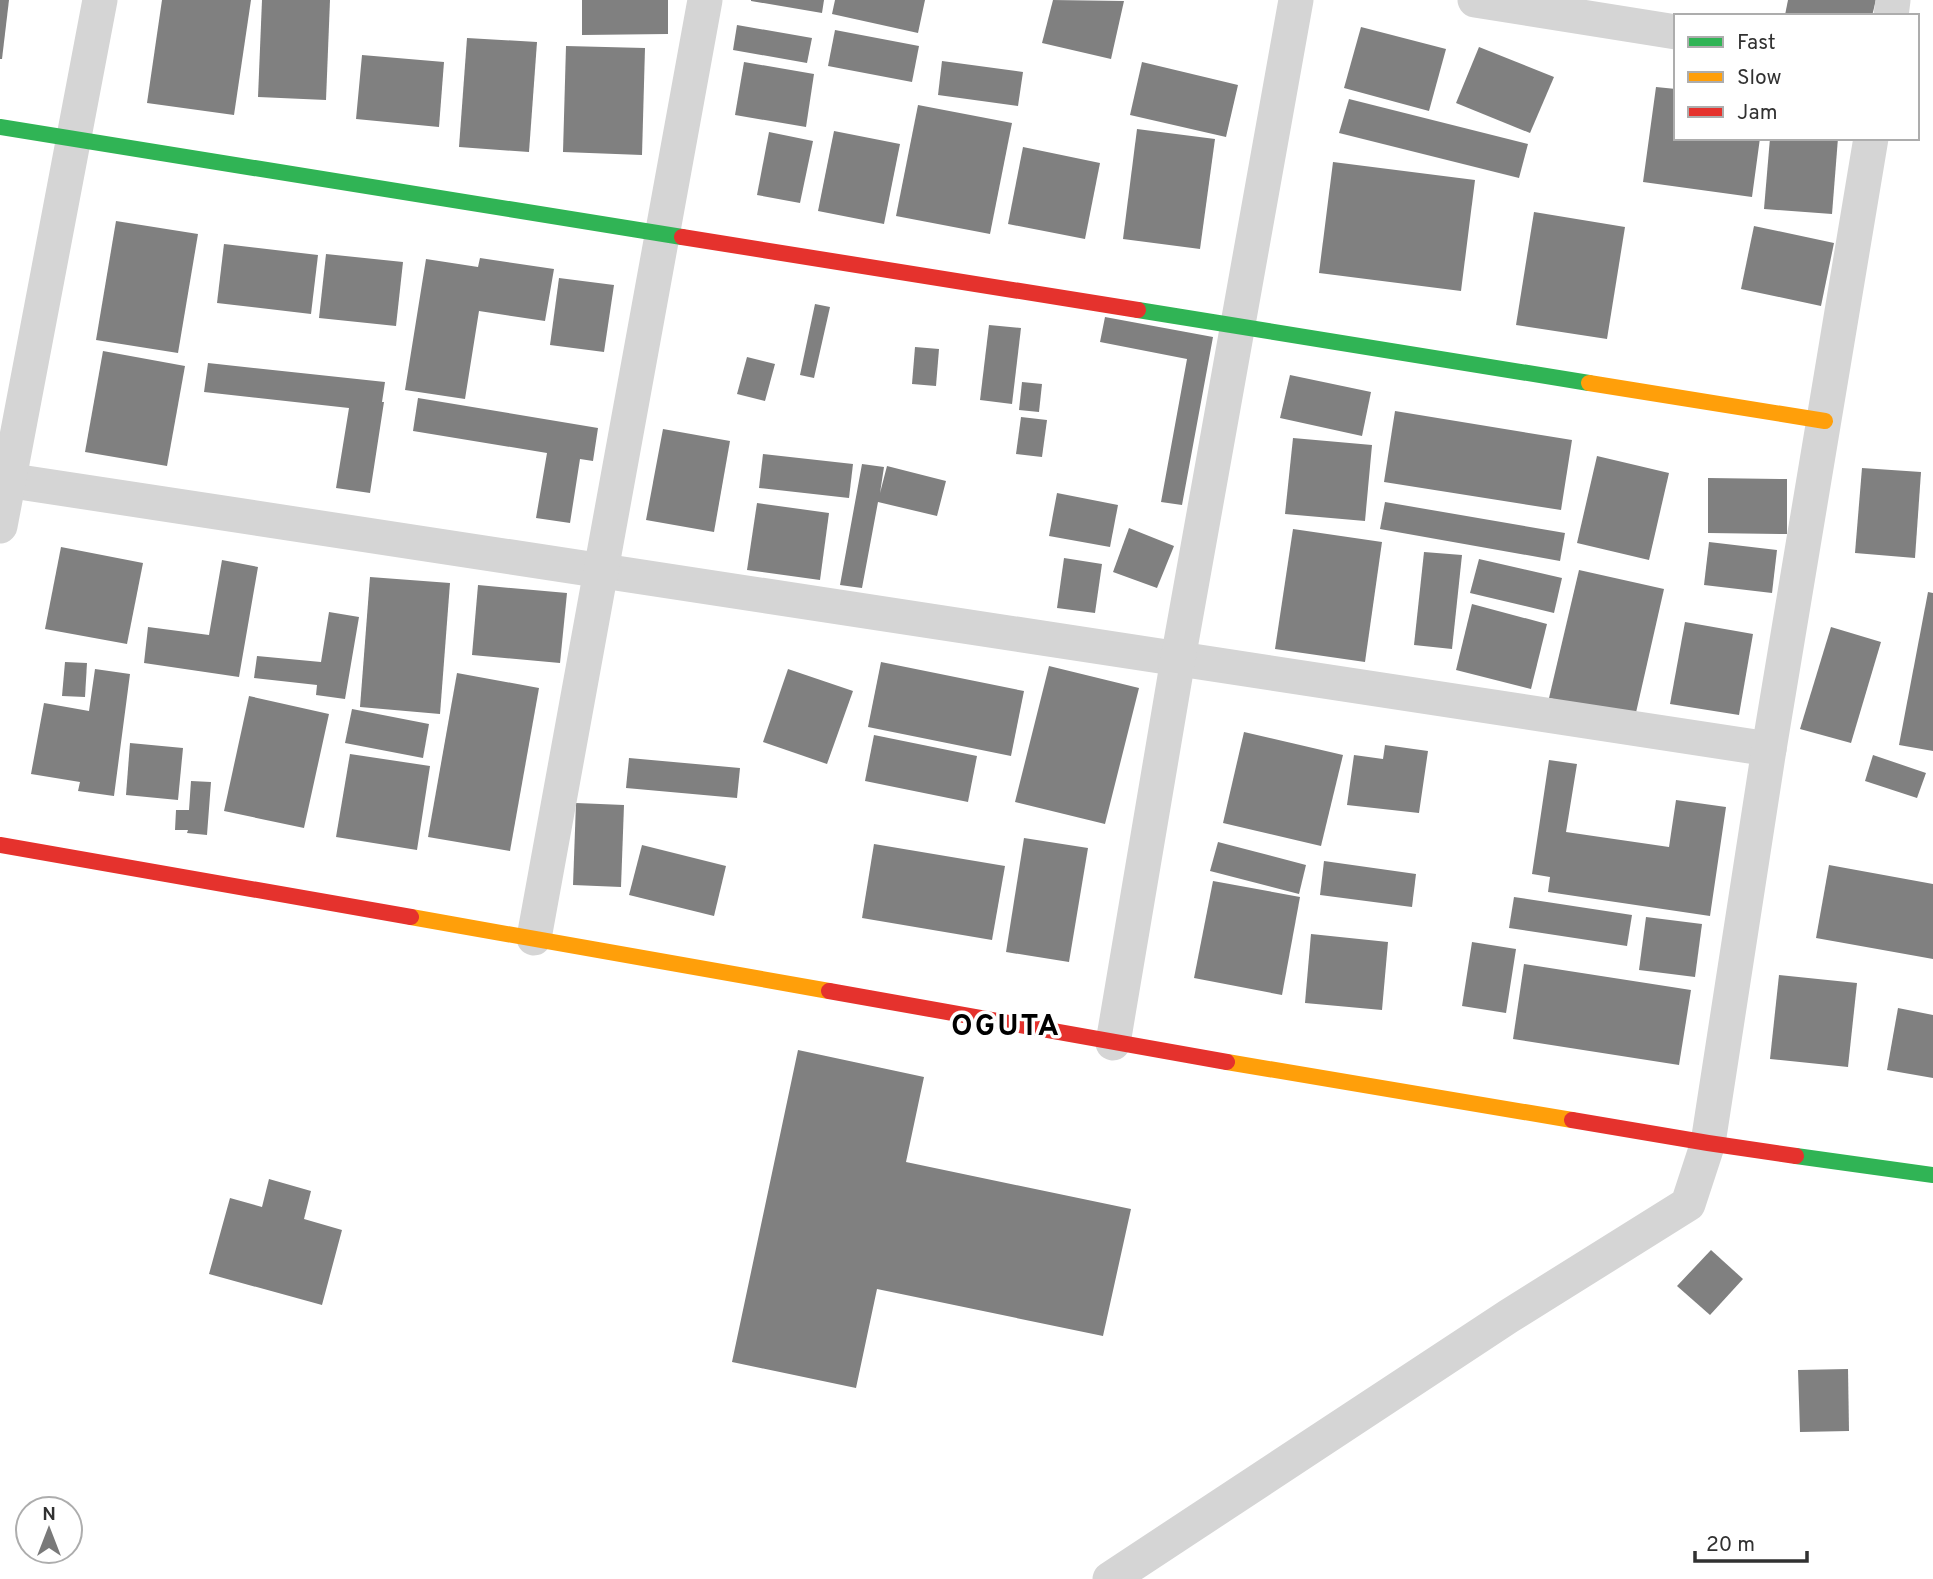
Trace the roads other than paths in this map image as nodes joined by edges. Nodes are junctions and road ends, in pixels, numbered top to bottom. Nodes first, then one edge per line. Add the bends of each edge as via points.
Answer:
1 (100, 0) edge
2 (705, 0) edge
3 (1296, 0) edge
4 (1475, 0) edge
5 (1674, 32) edge
6 (0, 127) edge
7 (74, 139) junction
8 (1871, 140) edge
9 (662, 234) junction
10 (1239, 327) junction
11 (1825, 421) junction
12 (4, 480) edge
13 (0, 526) edge
14 (601, 571) junction
15 (1178, 659) junction
16 (1769, 749) junction
17 (0, 845) edge
18 (534, 938) junction
19 (1113, 1043) junction
20 (1708, 1143) junction
21 (1933, 1175) edge
22 (1110, 1579) edge

1 - 7 street
2 - 9 street
3 - 10 street
4 - 5 street
6 - 7 street
7 - 9 street
7 - 12 street
8 - 11 street
9 - 10 street
9 - 14 street
10 - 11 street
10 - 15 street
11 - 16 street
12 - 13 street
12 - 14 street
14 - 15 street
14 - 18 street
15 - 16 street
15 - 19 street
16 - 20 street
17 - 18 street
18 - 19 street
19 - 20 street
20 - 21 street
20 - 22 street via 1688,1204

